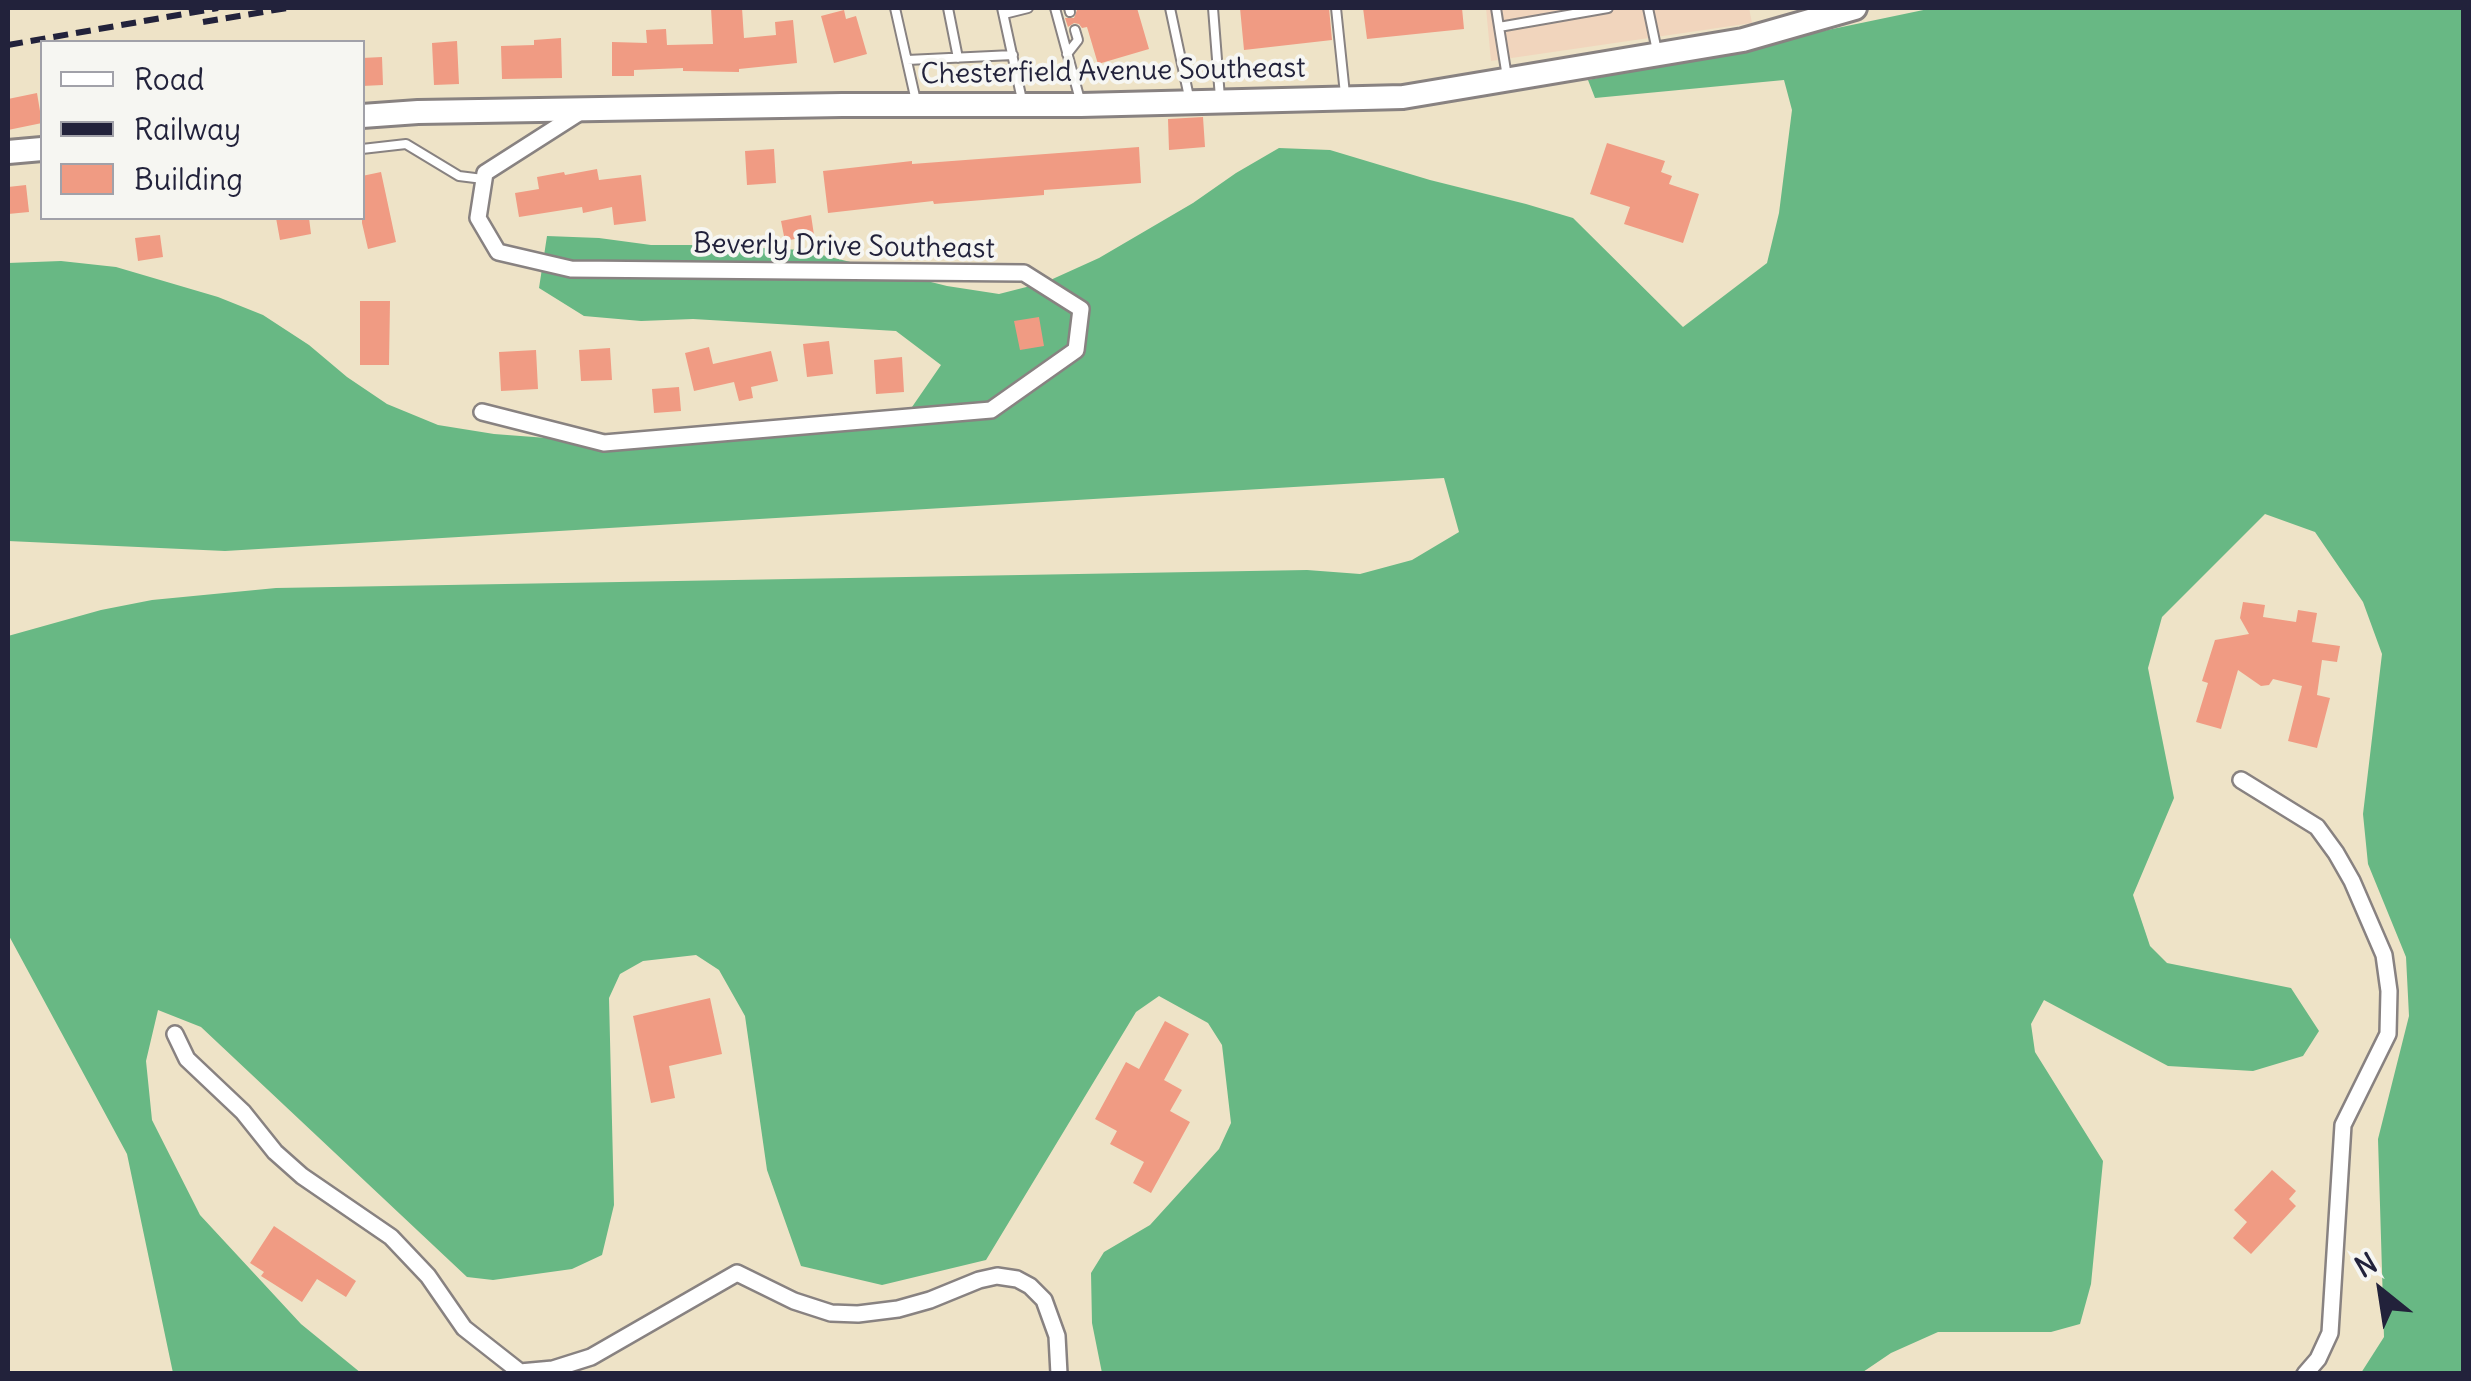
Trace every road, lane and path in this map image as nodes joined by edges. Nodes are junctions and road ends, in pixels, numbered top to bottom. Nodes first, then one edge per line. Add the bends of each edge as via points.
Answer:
1 (895, 8) edge
2 (948, 8) edge
3 (1028, 8) edge
4 (1055, 8) edge
5 (1170, 8) edge
6 (1214, 8) edge
7 (1336, 8) edge
8 (1496, 8) edge
9 (1608, 8) edge
10 (1648, 8) edge
11 (1855, 8) edge
12 (1003, 11) edge
13 (1799, 16) edge
14 (1500, 27) junction
15 (1075, 30) dead end
16 (1067, 54) junction
17 (1013, 55) junction
18 (1658, 55) junction
19 (958, 58) junction
20 (907, 60) junction
21 (1508, 80) junction
22 (1346, 98) junction
23 (1190, 101) junction
24 (1220, 101) junction
25 (916, 104) junction
26 (1023, 104) junction
27 (1081, 104) junction
28 (582, 110) junction
29 (365, 116) edge
30 (365, 148) edge
31 (40, 149) edge
32 (8, 152) edge
33 (484, 178) junction
34 (482, 412) dead end
35 (2241, 780) dead end
36 (175, 1034) dead end
37 (1059, 1374) edge
38 (2305, 1374) edge

1 - 20 lane
2 - 19 lane
3 - 12 lane
4 - 16 lane
5 - 23 lane
6 - 24 lane
7 - 22 lane
8 - 14 lane
9 - 14 lane
10 - 18 lane
11 - 13 street, Chesterfield Avenue Southeast
12 - 17 lane
13 - 18 street, Chesterfield Avenue Southeast via 1744,40
14 - 21 lane
15 - 16 lane via 1078,40
16 - 27 lane
17 - 19 lane
17 - 26 lane
18 - 21 street, Chesterfield Avenue Southeast
19 - 20 lane
20 - 25 lane
21 - 22 street, Chesterfield Avenue Southeast via 1403,97
22 - 24 street, Chesterfield Avenue Southeast
23 - 24 street, Chesterfield Avenue Southeast
23 - 27 street, Chesterfield Avenue Southeast
25 - 26 street, Chesterfield Avenue Southeast
25 - 28 street, Chesterfield Avenue Southeast
26 - 27 street, Chesterfield Avenue Southeast
28 - 29 street, Chesterfield Avenue Southeast
28 - 33 street
30 - 33 lane via 406,144 459,176
31 - 32 street
33 - 34 street, Beverly Drive Southeast via 478,218 498,252 571,269 1024,274 1081,309 1076,350 991,410 604,443
35 - 38 street via 2317,827 2336,852 2384,955 2389,992 2388,1034 2343,1125 2330,1332
36 - 37 street via 187,1059 275,1152 391,1237 464,1328 520,1372 591,1357 737,1273 794,1301 858,1314 898,1310 979,1280 1017,1279 1044,1300 1057,1336

